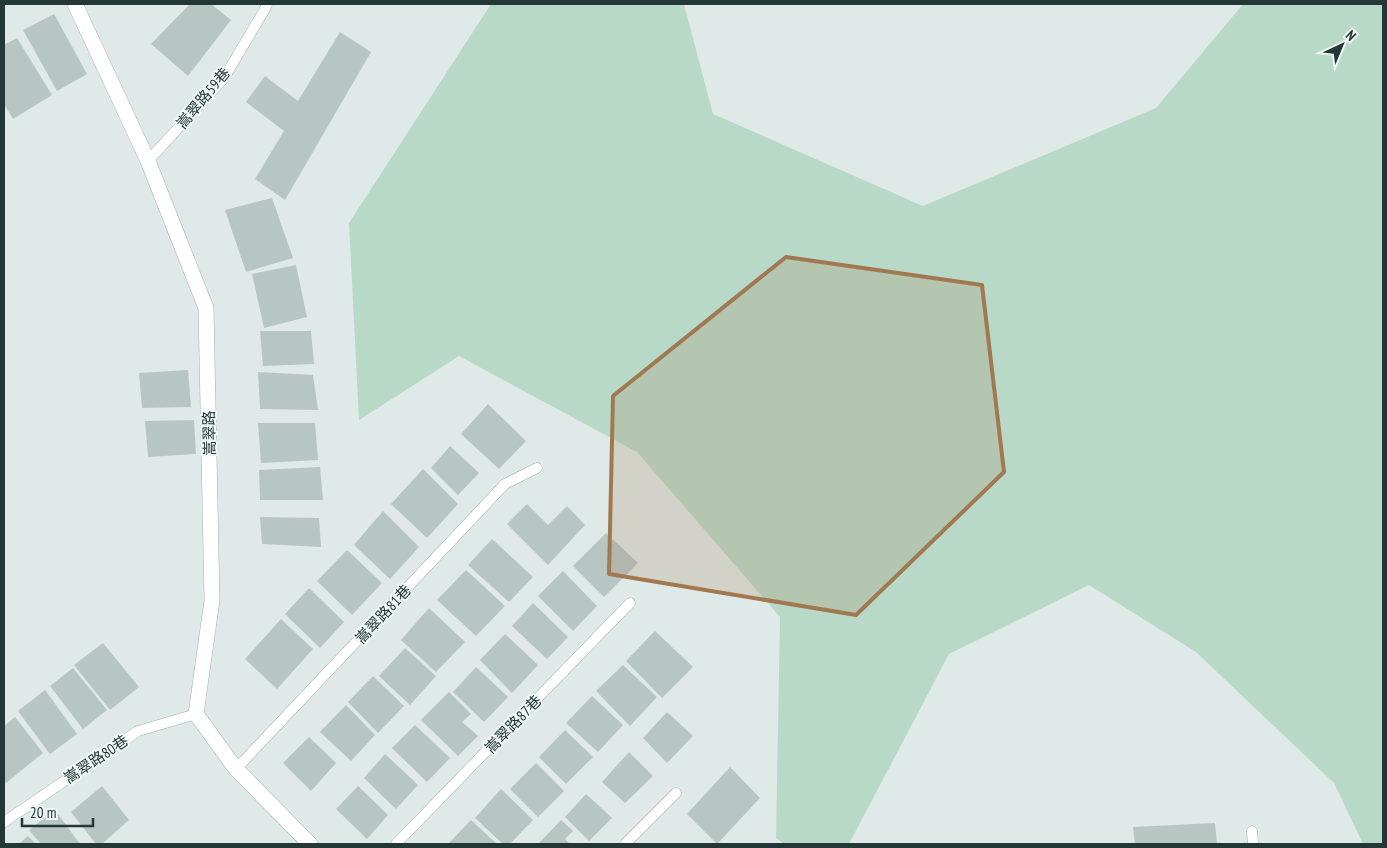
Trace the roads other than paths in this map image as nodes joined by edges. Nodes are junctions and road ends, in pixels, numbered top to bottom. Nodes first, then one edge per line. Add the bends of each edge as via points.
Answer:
1 (75, 4) edge
2 (267, 4) edge
3 (148, 161) junction
4 (537, 468) dead end
5 (630, 603) dead end
6 (196, 714) junction
7 (236, 770) junction
8 (676, 793) dead end
9 (4, 822) edge
10 (1252, 831) dead end
11 (310, 844) edge
12 (396, 844) edge
13 (624, 844) edge
14 (1253, 844) edge

1 - 3 street, 嵩翠路
2 - 3 lane, 嵩翠路59巷 via 224,78
3 - 6 street, 嵩翠路 via 206,308 212,600
4 - 7 lane, 嵩翠路81巷 via 505,484
5 - 12 lane, 嵩翠路87巷
6 - 7 street
6 - 9 lane, 嵩翠路80巷 via 138,731
7 - 11 street
8 - 13 lane
10 - 14 lane

